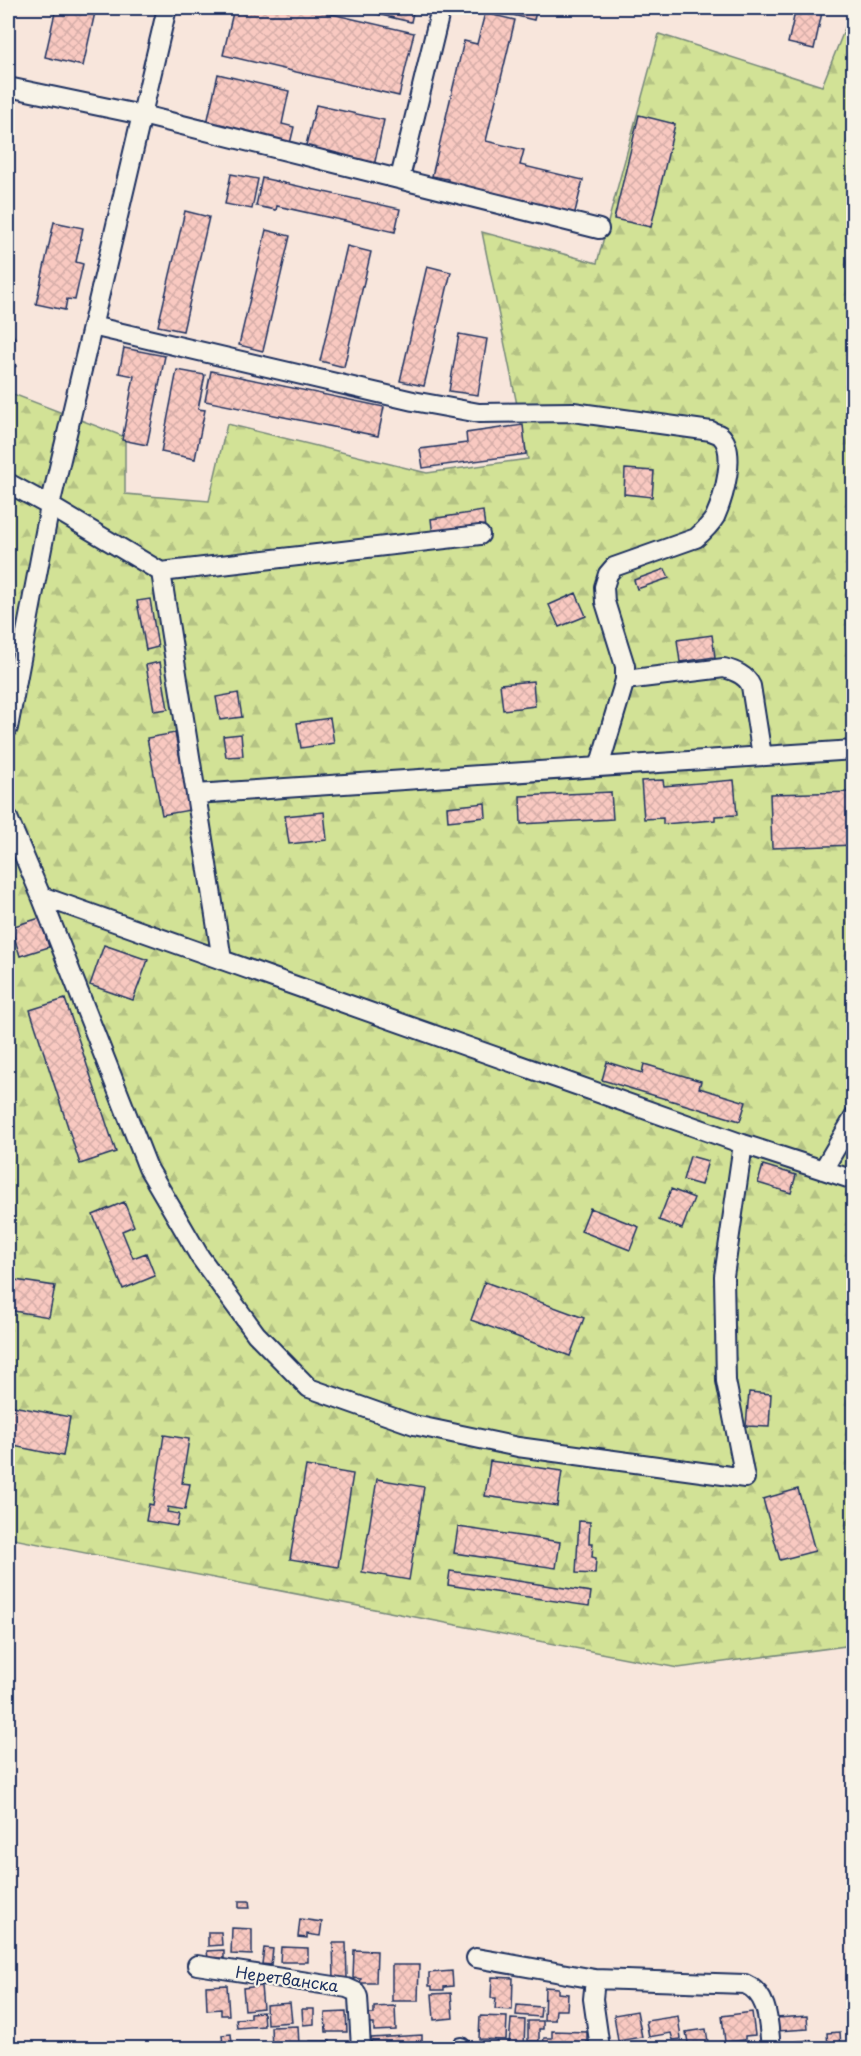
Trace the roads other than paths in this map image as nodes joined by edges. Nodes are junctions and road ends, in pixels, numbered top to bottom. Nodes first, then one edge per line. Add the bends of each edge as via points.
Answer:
1 (167, 8) edge
2 (441, 8) edge
3 (8, 87) edge
4 (142, 115) junction
5 (400, 178) junction
6 (599, 229) dead end
7 (92, 326) junction
8 (8, 483) edge
9 (50, 506) junction
10 (480, 535) dead end
11 (161, 572) junction
12 (626, 680) junction
13 (8, 728) edge
14 (854, 750) edge
15 (762, 756) junction
16 (599, 767) junction
17 (196, 794) junction
18 (8, 818) edge
19 (41, 896) junction
20 (222, 960) junction
21 (854, 1117) edge
22 (743, 1144) junction
23 (822, 1170) junction
24 (854, 1180) edge
25 (476, 1958) dead end
26 (197, 1965) dead end
27 (595, 1979) junction
28 (361, 2049) edge
29 (600, 2049) edge
30 (771, 2049) edge

1 - 4 street
2 - 5 street
3 - 4 street
4 - 5 street
4 - 7 street
5 - 6 street
7 - 9 street
7 - 12 street via 480,413 573,412 711,431 720,436 726,444 728,460 726,486 705,531 696,538 614,567 608,574 605,602
8 - 9 street
9 - 11 street
9 - 13 street
10 - 11 street
11 - 17 street
12 - 15 street via 734,670 748,679 751,686
12 - 16 street
14 - 15 street
15 - 16 street
16 - 17 street
17 - 20 street
18 - 19 street
19 - 20 street
19 - 22 street via 148,1168 200,1257 256,1334 309,1388 414,1425 518,1447 745,1478 726,1381 724,1276
20 - 22 street
21 - 23 street
22 - 23 street
23 - 24 street
25 - 27 street
26 - 28 street, Неретванска via 356,1992
27 - 29 street via 593,1999
27 - 30 street via 745,1984 760,1994

